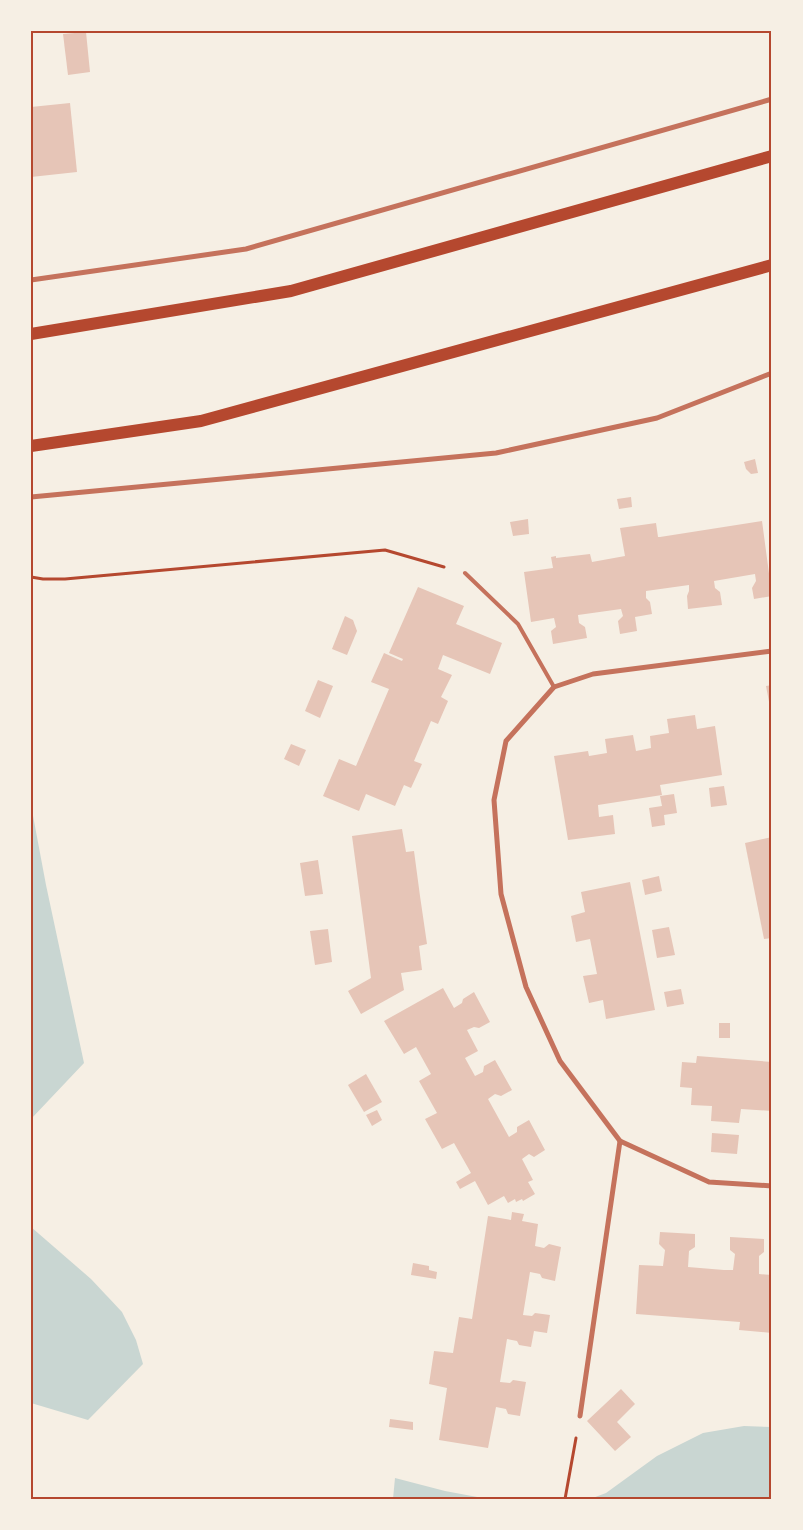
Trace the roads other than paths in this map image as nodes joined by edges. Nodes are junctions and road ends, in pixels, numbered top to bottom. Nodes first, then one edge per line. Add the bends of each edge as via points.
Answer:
1 (772, 99) edge
2 (772, 156) edge
3 (772, 265) edge
4 (31, 280) edge
5 (31, 334) edge
6 (772, 373) edge
7 (31, 446) edge
8 (31, 497) edge
9 (465, 573) road end
10 (772, 651) edge
11 (554, 687) junction
12 (620, 1141) junction
13 (772, 1186) edge
14 (580, 1416) road end

1 - 4 street via 246,249
2 - 5 main road via 291,291
3 - 7 main road via 201,422
6 - 8 street via 657,418 496,453
9 - 11 lane via 518,624
10 - 11 street via 593,674
11 - 12 street via 506,741 494,800 500,894 526,988 560,1061
12 - 13 street via 709,1182
12 - 14 street

